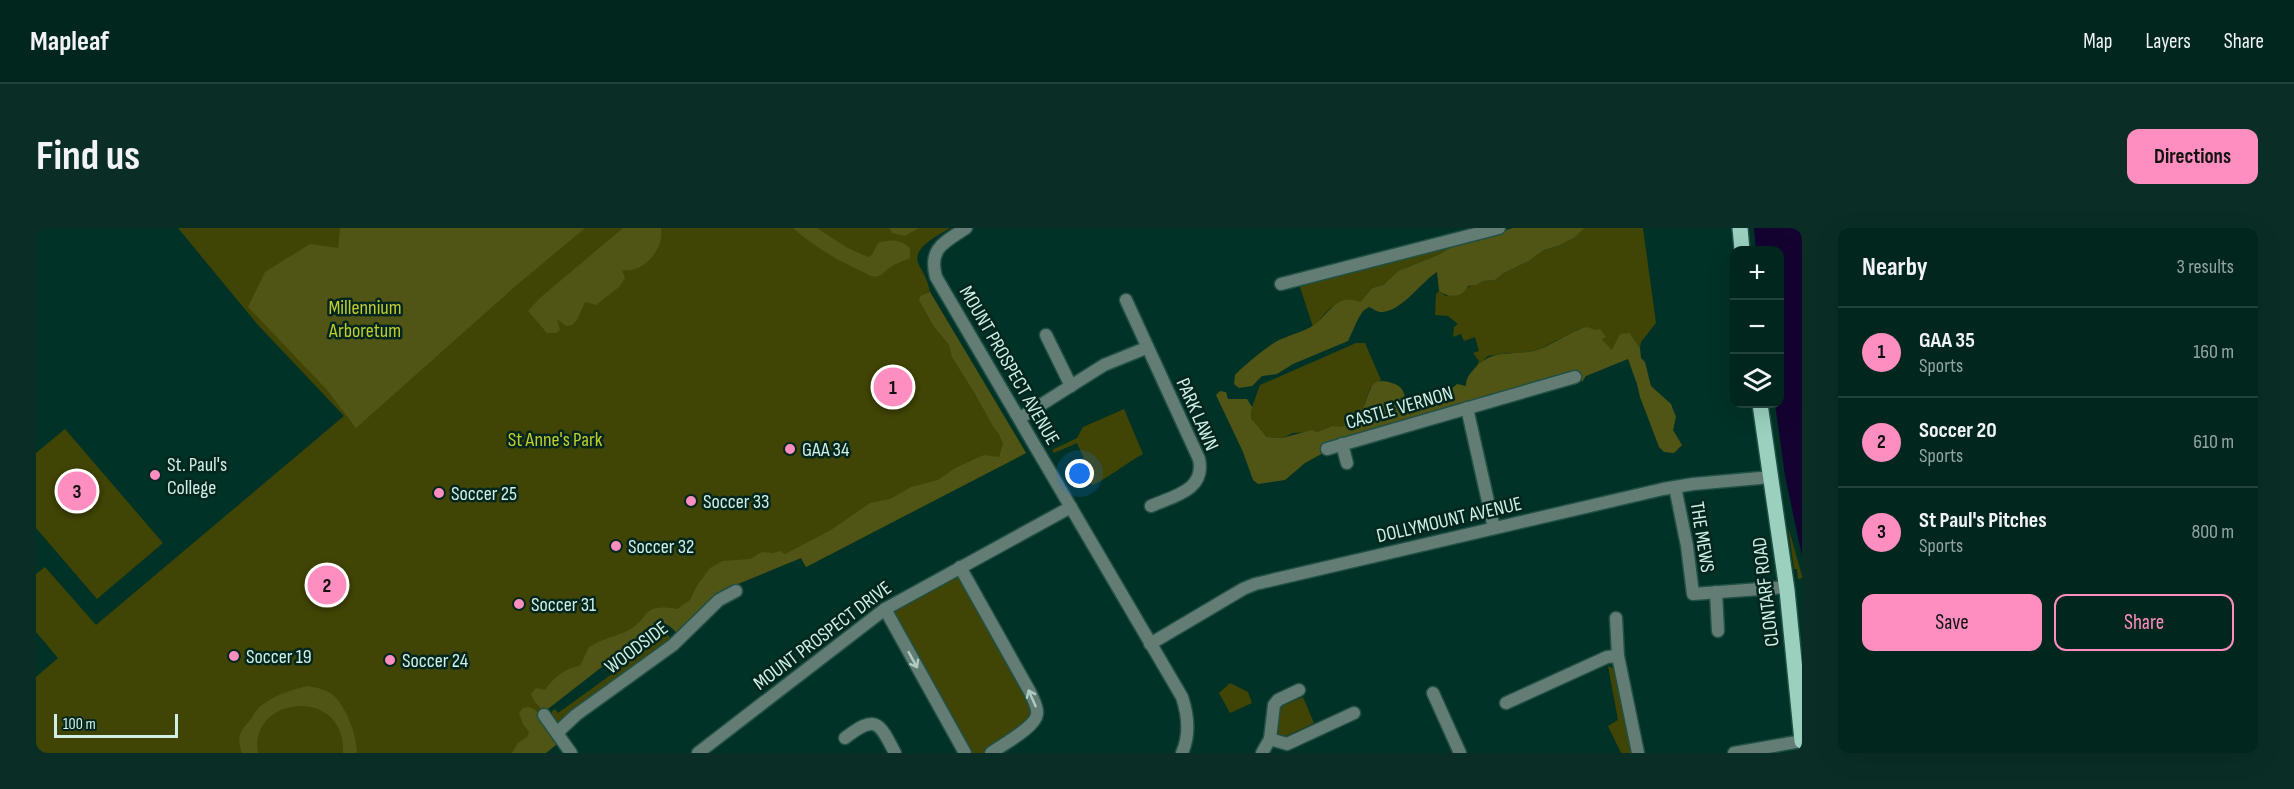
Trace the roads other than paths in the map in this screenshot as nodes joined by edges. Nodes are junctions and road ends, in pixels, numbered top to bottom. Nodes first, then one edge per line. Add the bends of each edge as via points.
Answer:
1 (966, 228) edge
2 (1499, 228) edge
3 (1740, 228) edge
4 (1742, 246) edge
5 (1281, 284) dead end
6 (1126, 300) dead end
7 (1046, 335) dead end
8 (1146, 348) junction
9 (1575, 376) dead end
10 (1071, 386) junction
11 (1467, 408) junction
12 (1761, 408) edge
13 (1020, 418) junction
14 (1342, 444) junction
15 (1328, 448) dead end
16 (1347, 464) dead end
17 (1771, 477) junction
18 (1675, 487) junction
19 (1151, 506) dead end
20 (1071, 507) junction
21 (1494, 528) junction
22 (960, 567) junction
23 (1787, 587) junction
24 (736, 591) dead end
25 (1716, 592) junction
26 (885, 609) junction
27 (1616, 618) dead end
28 (1718, 632) dead end
29 (1150, 644) junction
30 (1618, 656) junction
31 (1299, 690) dead end
32 (1433, 693) dead end
33 (1506, 703) dead end
34 (1354, 713) dead end
35 (544, 715) dead end
36 (558, 734) junction
37 (845, 738) dead end
38 (1270, 739) junction
39 (1802, 741) edge
40 (571, 753) edge
41 (698, 753) edge
42 (895, 753) edge
43 (965, 753) edge
44 (991, 753) edge
45 (1182, 753) edge
46 (1262, 753) edge
47 (1460, 753) edge
48 (1638, 753) edge
49 (1734, 753) edge

1 - 13 street, MOUNT PROSPECT AVENUE via 937,250 933,259 936,277
2 - 5 street
3 - 4 main road
6 - 8 street, PARK LAWN
7 - 10 street
8 - 10 street via 1104,365
8 - 19 street, PARK LAWN via 1202,471 1192,487
9 - 11 street, CASTLE VERNON via 1554,388
10 - 13 street
11 - 14 street, CASTLE VERNON
11 - 21 street, CASTLE VERNON
12 - 17 main road, CLONTARF ROAD
13 - 20 street, MOUNT PROSPECT AVENUE
14 - 15 street, CASTLE VERNON
14 - 16 street, CASTLE VERNON
17 - 18 street, DOLLYMOUNT AVENUE
17 - 23 main road, CLONTARF ROAD
18 - 21 street, DOLLYMOUNT AVENUE
18 - 25 street, THE MEWS via 1693,594
20 - 22 street, MOUNT PROSPECT DRIVE
20 - 29 street, MOUNT PROSPECT AVENUE
21 - 29 street, DOLLYMOUNT AVENUE via 1254,584
22 - 26 street, MOUNT PROSPECT DRIVE
44 -> 22 street via 1033,724 1037,709
23 - 25 street
23 - 39 main road, CLONTARF ROAD
24 - 36 street, WOODSIDE via 719,600 673,645 576,715
25 - 28 street
26 - 41 street, MOUNT PROSPECT DRIVE
26 -> 43 street
27 - 30 street
29 - 45 street, MOUNT PROSPECT AVENUE via 1188,714
30 - 33 street via 1607,657
30 - 48 street
31 - 38 street via 1274,705
32 - 47 street
34 - 38 street via 1287,744
35 - 36 street
36 - 40 street
37 - 42 street via 862,724 873,724 881,728
38 - 46 street
39 - 49 street

